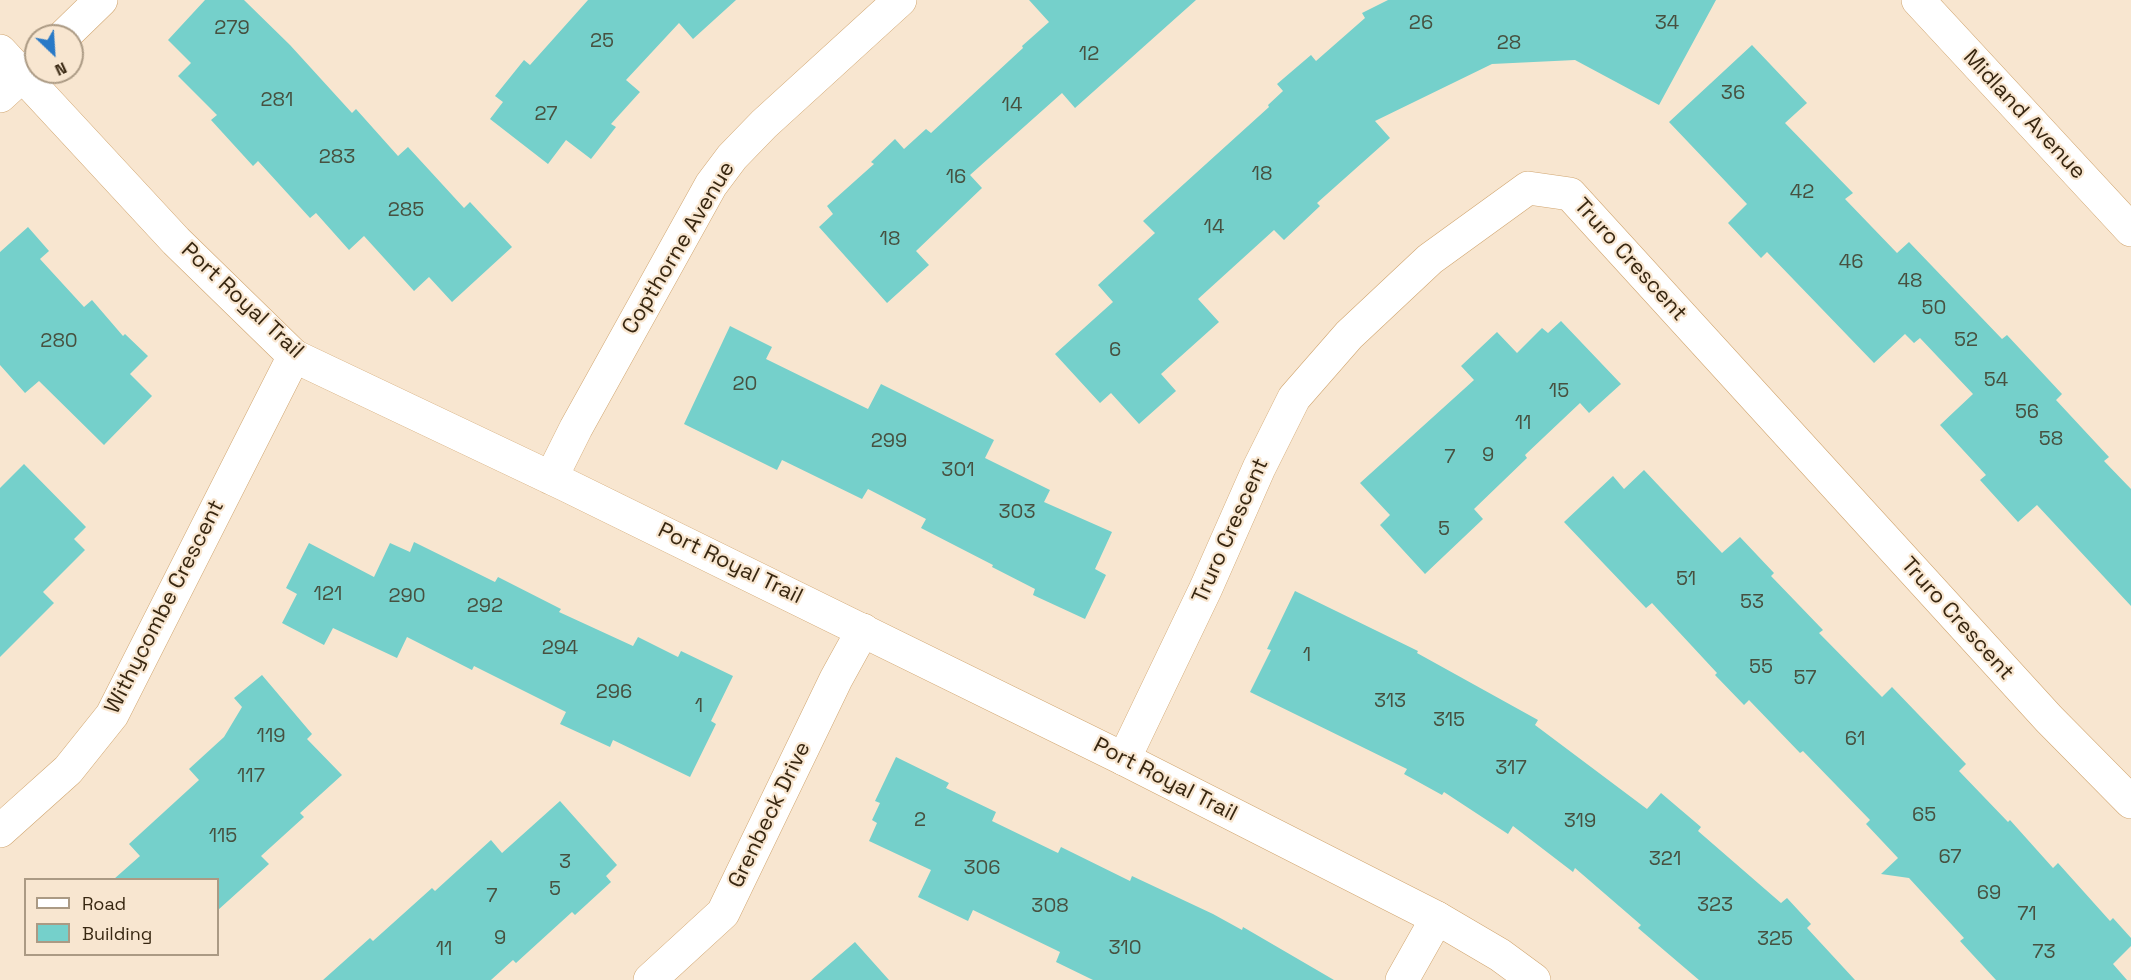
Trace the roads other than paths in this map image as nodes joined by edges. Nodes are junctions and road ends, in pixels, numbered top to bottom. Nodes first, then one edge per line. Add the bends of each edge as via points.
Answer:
1 (101, 0) edge
2 (900, 0) edge
3 (1918, 0) edge
4 (76, 24) edge
5 (0, 51) edge
6 (20, 78) edge
7 (2131, 230) edge
8 (294, 356) junction
9 (551, 478) junction
10 (863, 630) junction
11 (1124, 759) junction
12 (2131, 802) edge
13 (0, 831) edge
14 (1437, 918) junction
15 (650, 980) edge
16 (1402, 980) edge
17 (1534, 980) edge

1 - 4 street
2 - 9 street, Copthorne Avenue via 764,124 718,176
3 - 7 street, Midland Avenue
5 - 6 street, Port Royal Trail
6 - 8 street, Port Royal Trail via 176,241
8 - 9 street, Port Royal Trail
8 - 13 street, Withycombe Crescent via 112,715 68,770
9 - 10 street, Port Royal Trail
10 - 11 street, Port Royal Trail
10 - 15 street, Grenbeck Drive via 723,913
11 - 12 street, Truro Crescent via 1294,398 1348,335 1430,259 1528,188 1570,194 2029,697
11 - 14 street, Port Royal Trail
14 - 16 street
14 - 17 street, Port Royal Trail

